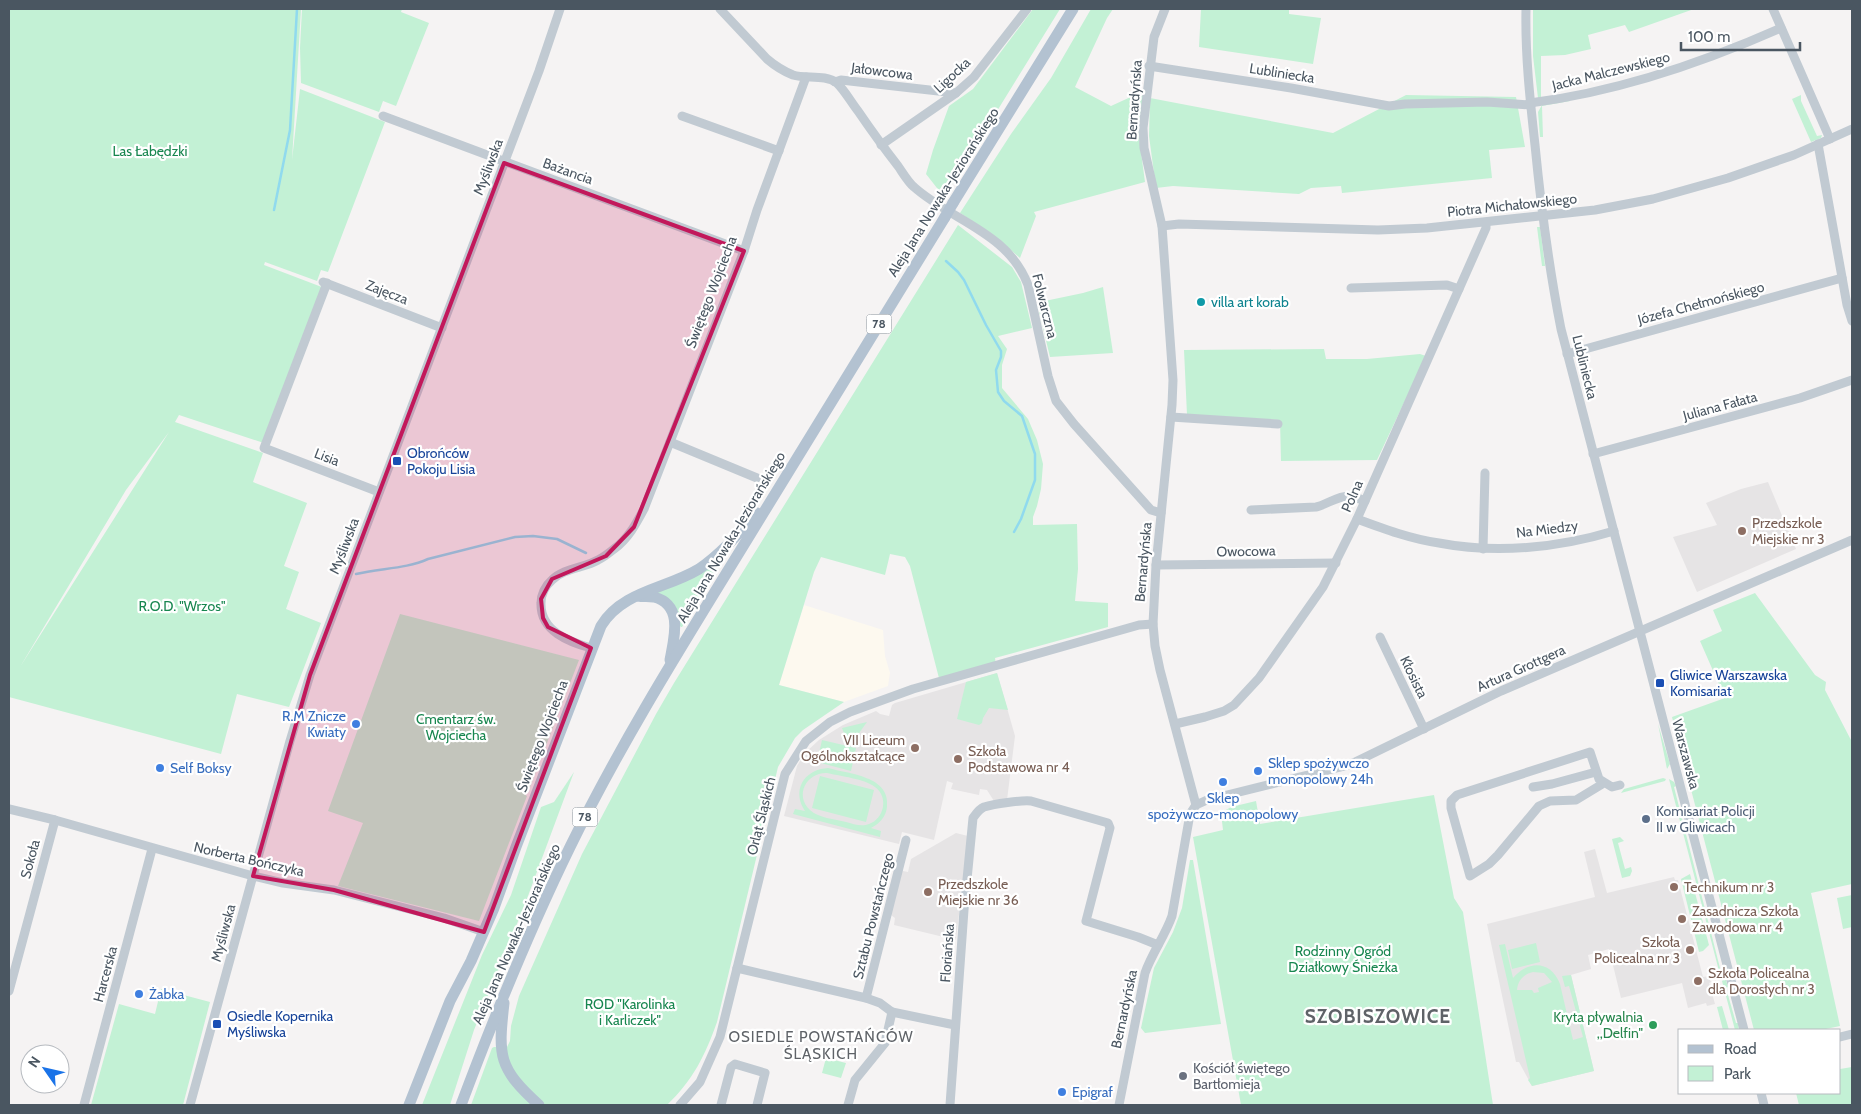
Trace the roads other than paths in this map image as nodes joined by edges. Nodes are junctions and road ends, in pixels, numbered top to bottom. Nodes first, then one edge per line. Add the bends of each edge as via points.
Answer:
1 (560, 9) edge
2 (720, 9) edge
3 (1027, 9) edge
4 (1073, 9) edge
5 (1165, 9) edge
6 (1526, 9) edge
7 (1773, 9) edge
8 (1781, 28) junction
9 (1149, 66) junction
10 (806, 77) junction
11 (835, 82) junction
12 (956, 93) junction
13 (1531, 104) junction
14 (383, 116) dead end
15 (682, 116) dead end
16 (1852, 129) edge
17 (1830, 139) junction
18 (1818, 144) junction
19 (881, 145) junction
20 (779, 151) junction
21 (504, 163) junction
22 (1542, 216) junction
23 (1486, 223) junction
24 (1162, 226) junction
25 (744, 251) junction
26 (1842, 278) junction
27 (1351, 288) dead end
28 (1459, 289) junction
29 (1852, 321) edge
30 (442, 328) junction
31 (1567, 354) junction
32 (1852, 380) edge
33 (1171, 417) junction
34 (1278, 424) dead end
35 (670, 442) junction
36 (264, 448) joint
37 (1594, 454) junction
38 (1485, 473) dead end
39 (756, 478) dead end
40 (380, 492) junction
41 (772, 498) junction
42 (1365, 501) junction
43 (1251, 510) dead end
44 (1161, 513) junction
45 (1357, 519) junction
46 (1614, 531) junction
47 (1852, 540) edge
48 (1483, 548) junction
49 (1336, 563) junction
50 (1156, 565) junction
51 (636, 596) junction
52 (1153, 624) junction
53 (1639, 630) junction
54 (1380, 636) dead end
55 (591, 648) junction
56 (668, 670) junction
57 (1175, 724) junction
58 (1424, 729) junction
59 (1596, 772) junction
60 (1604, 783) junction
61 (1620, 786) dead end
62 (1533, 787) dead end
63 (1196, 805) junction
64 (9, 809) edge
65 (54, 820) junction
66 (906, 840) dead end
67 (152, 849) junction
68 (253, 876) junction
69 (484, 932) junction
70 (1158, 945) junction
71 (737, 968) junction
72 (1729, 974) junction
73 (1719, 977) dead end
74 (506, 988) junction
75 (9, 991) edge
76 (866, 998) junction
77 (892, 1012) junction
78 (955, 1025) junction
79 (1744, 1029) edge
80 (84, 1105) edge
81 (190, 1105) edge
82 (409, 1105) edge
83 (461, 1105) edge
84 (539, 1105) edge
85 (680, 1105) edge
86 (721, 1105) edge
87 (757, 1105) edge
88 (848, 1105) edge
89 (950, 1105) edge
90 (1118, 1105) edge

1 - 21 street, Myśliwska
2 - 10 street via 775,66 792,75
3 - 12 street, Ligocka via 974,77
4 - 41 main road, Aleja Jana Nowaka-Jeziorańskiego / 78, bridge
5 - 9 street, Bernardyńska via 1154,37
6 - 13 street, Lubliniecka via 1526,58
7 - 8 street
8 - 13 street, Jacka Malczewskiego via 1722,53 1650,77
8 - 17 street
9 - 13 street, Lubliniecka via 1390,106 1487,102
9 - 24 street, Bernardyńska via 1144,148
10 - 11 street
10 - 20 street, Świętego Wojciecha
11 - 12 street, Jałowcowa via 841,80
11 - 19 street, Folwarczna via 844,90
12 - 19 street, Ligocka
13 - 22 street, Lubliniecka
14 - 21 street, Bażancia
15 - 20 street
16 - 17 street, Piotra Michałowskiego
17 - 18 street, Piotra Michałowskiego
18 - 22 street, Piotra Michałowskiego via 1770,164 1678,193 1594,210
18 - 26 street
19 - 44 street, Folwarczna via 913,186 984,233 1019,267 1028,285 1056,401 1152,510
20 - 25 street, Świętego Wojciecha
21 - 25 street, Bażancia
21 - 30 street, Myśliwska
22 - 23 street, Piotra Michałowskiego
22 - 31 street, Lubliniecka
23 - 24 street, Piotra Michałowskiego via 1378,230
23 - 28 street, Polna
24 - 33 street, Bernardyńska via 1173,380
25 - 35 street, Świętego Wojciecha
26 - 29 street
26 - 31 street, Józefa Chełmońskiego
27 - 28 street via 1447,285
28 - 42 street, Polna
30 - 36 street, Zajęcza via 325,282
30 - 40 street, Myśliwska
31 - 37 street, Lubliniecka
32 - 37 street, Juliana Fałata via 1792,400
33 - 34 street
33 - 44 street, Bernardyńska
35 - 39 street
35 - 55 street, Świętego Wojciecha via 644,509 622,543 598,560 552,579 543,594 542,618 548,627
36 - 40 street, Lisia
37 - 46 street, Lubliniecka
38 - 48 street
40 - 68 street, Myśliwska via 310,676
41 - 51 main road via 699,568
41 - 56 main road, Aleja Jana Nowaka-Jeziorańskiego / 78
42 - 43 street via 1349,496 1316,507
42 - 45 street, Polna
44 - 50 street, Bernardyńska
45 - 48 street, Na Miedzy via 1439,544
45 - 49 street, Polna
46 - 48 street, Na Miedzy via 1553,545
46 - 53 street, Lubliniecka
47 - 53 street, Artura Grottgera
49 - 50 street, Owocowa
49 - 57 street, Polna via 1298,624 1242,697 1224,711
50 - 52 street, Bernardyńska
51 - 55 main road via 620,604 606,617
51 - 56 main road via 654,597 663,602 675,620
52 - 57 street, Bernardyńska via 1160,670
52 - 71 street, Orląt Śląskich via 1120,630 913,689 850,712 820,728 806,741 785,774
53 - 58 street, Artura Grottgera
53 - 72 street, Warszawska
54 - 58 street, Kłosista
55 - 69 main road, Świętego Wojciecha
56 - 74 main road, Aleja Jana Nowaka-Jeziorańskiego / 78 via 620,750 570,846
57 - 63 street, Bernardyńska
58 - 63 street, Artura Grottgera via 1349,765
59 - 60 street
59 - 60 street via 1590,752 1457,795 1451,801 1451,808 1470,876 1498,855 1539,806 1550,800 1576,800
59 - 62 street
60 - 61 street
63 - 70 street, Bernardyńska via 1190,814 1172,916
64 - 65 street, Norberta Bończyka
65 - 67 street, Norberta Bończyka
65 - 75 street, Sokoła
66 - 76 street, Sztabu Powstańczego
67 - 68 street, Norberta Bończyka
67 - 80 street, Harcerska
68 - 69 street, Norberta Bończyka via 334,890 440,917
68 - 81 street, Myśliwska
69 - 82 main road, Świętego Wojciecha via 450,1001
70 - 78 street, Floriańska via 1086,921 1110,828 1108,823 1031,801 983,807 973,818 970,836
70 - 90 street, Bernardyńska via 1144,973
71 - 76 street, Sztabu Powstańczego
71 - 85 street, Orląt Śląskich via 720,1037 700,1082
72 - 73 street
72 - 79 street, Warszawska
74 - 83 main road, Aleja Jana Nowaka-Jeziorańskiego / 78
74 - 84 main road via 500,1038 503,1059 509,1074
76 - 77 street, Sztabu Powstańczego
77 - 78 street, Sztabu Powstańczego
77 - 88 street via 885,1044 855,1080
78 - 89 street, Floriańska
86 - 87 street via 735,1064 765,1073

